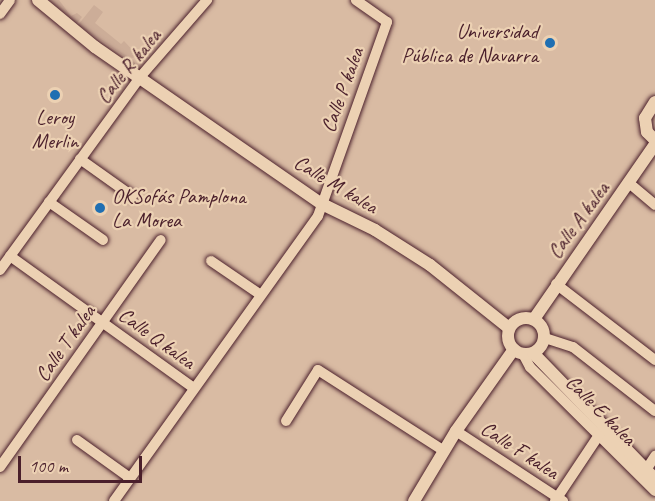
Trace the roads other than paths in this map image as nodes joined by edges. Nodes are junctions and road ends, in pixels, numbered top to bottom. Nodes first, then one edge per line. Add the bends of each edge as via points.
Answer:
1 (10, 0) edge
2 (38, 0) edge
3 (207, 0) edge
4 (356, 0) edge
5 (0, 14) edge
6 (141, 76) junction
7 (655, 102) edge
8 (655, 142) edge
9 (80, 159) junction
10 (629, 183) junction
11 (132, 196) dead end
12 (49, 202) junction
13 (322, 204) junction
14 (655, 205) edge
15 (103, 240) dead end
16 (161, 240) dead end
17 (10, 256) junction
18 (212, 261) dead end
19 (0, 270) edge
20 (556, 284) junction
21 (261, 295) junction
22 (534, 319) junction
23 (103, 323) junction
24 (509, 328) junction
25 (545, 338) junction
26 (523, 352) junction
27 (655, 360) edge
28 (194, 388) junction
29 (655, 411) edge
30 (286, 421) dead end
31 (456, 431) junction
32 (601, 431) junction
33 (77, 440) dead end
34 (444, 451) junction
35 (655, 456) edge
36 (0, 467) edge
37 (650, 475) edge
38 (130, 478) junction
39 (655, 491) edge
40 (558, 500) edge
41 (114, 501) edge
42 (414, 501) edge

1 - 5 street
2 - 6 street, Calle M kalea via 95,47
3 - 6 street, Calle R kalea
4 - 13 street, Calle P kalea via 387,22
6 - 9 street, Calle R kalea
6 - 13 street, Calle M kalea
7 - 8 street via 645,118 647,132
8 - 10 street, Calle A kalea
9 - 11 street
9 - 12 street, Calle R kalea
10 - 14 street
10 - 20 street, Calle A kalea
12 - 15 street
12 - 17 street, Calle R kalea
13 - 21 street, Calle P kalea via 318,216
13 - 24 street, Calle M kalea via 375,230 430,265
16 - 23 street, Calle T kalea
17 - 19 street, Calle R kalea
17 - 23 street, Calle Q kalea
18 - 21 street
20 - 22 street, Calle A kalea
20 - 27 street
21 - 28 street, Calle P kalea
22 - 24 street via 517,320
22 - 25 street via 544,330
23 - 28 street, Calle Q kalea
23 - 36 street, Calle T kalea
24 - 26 street via 508,339
25 - 26 street
25 - 29 street via 573,347
26 - 31 street
26 - 32 street
28 - 38 street, Calle P kalea
30 - 34 street via 318,370
31 - 34 street
31 - 40 street, Calle F kalea
32 - 37 street
32 - 39 street, Calle E kalea
32 - 40 street
33 - 38 street
34 - 42 street
35 - 37 street
38 - 41 street, Calle P kalea

